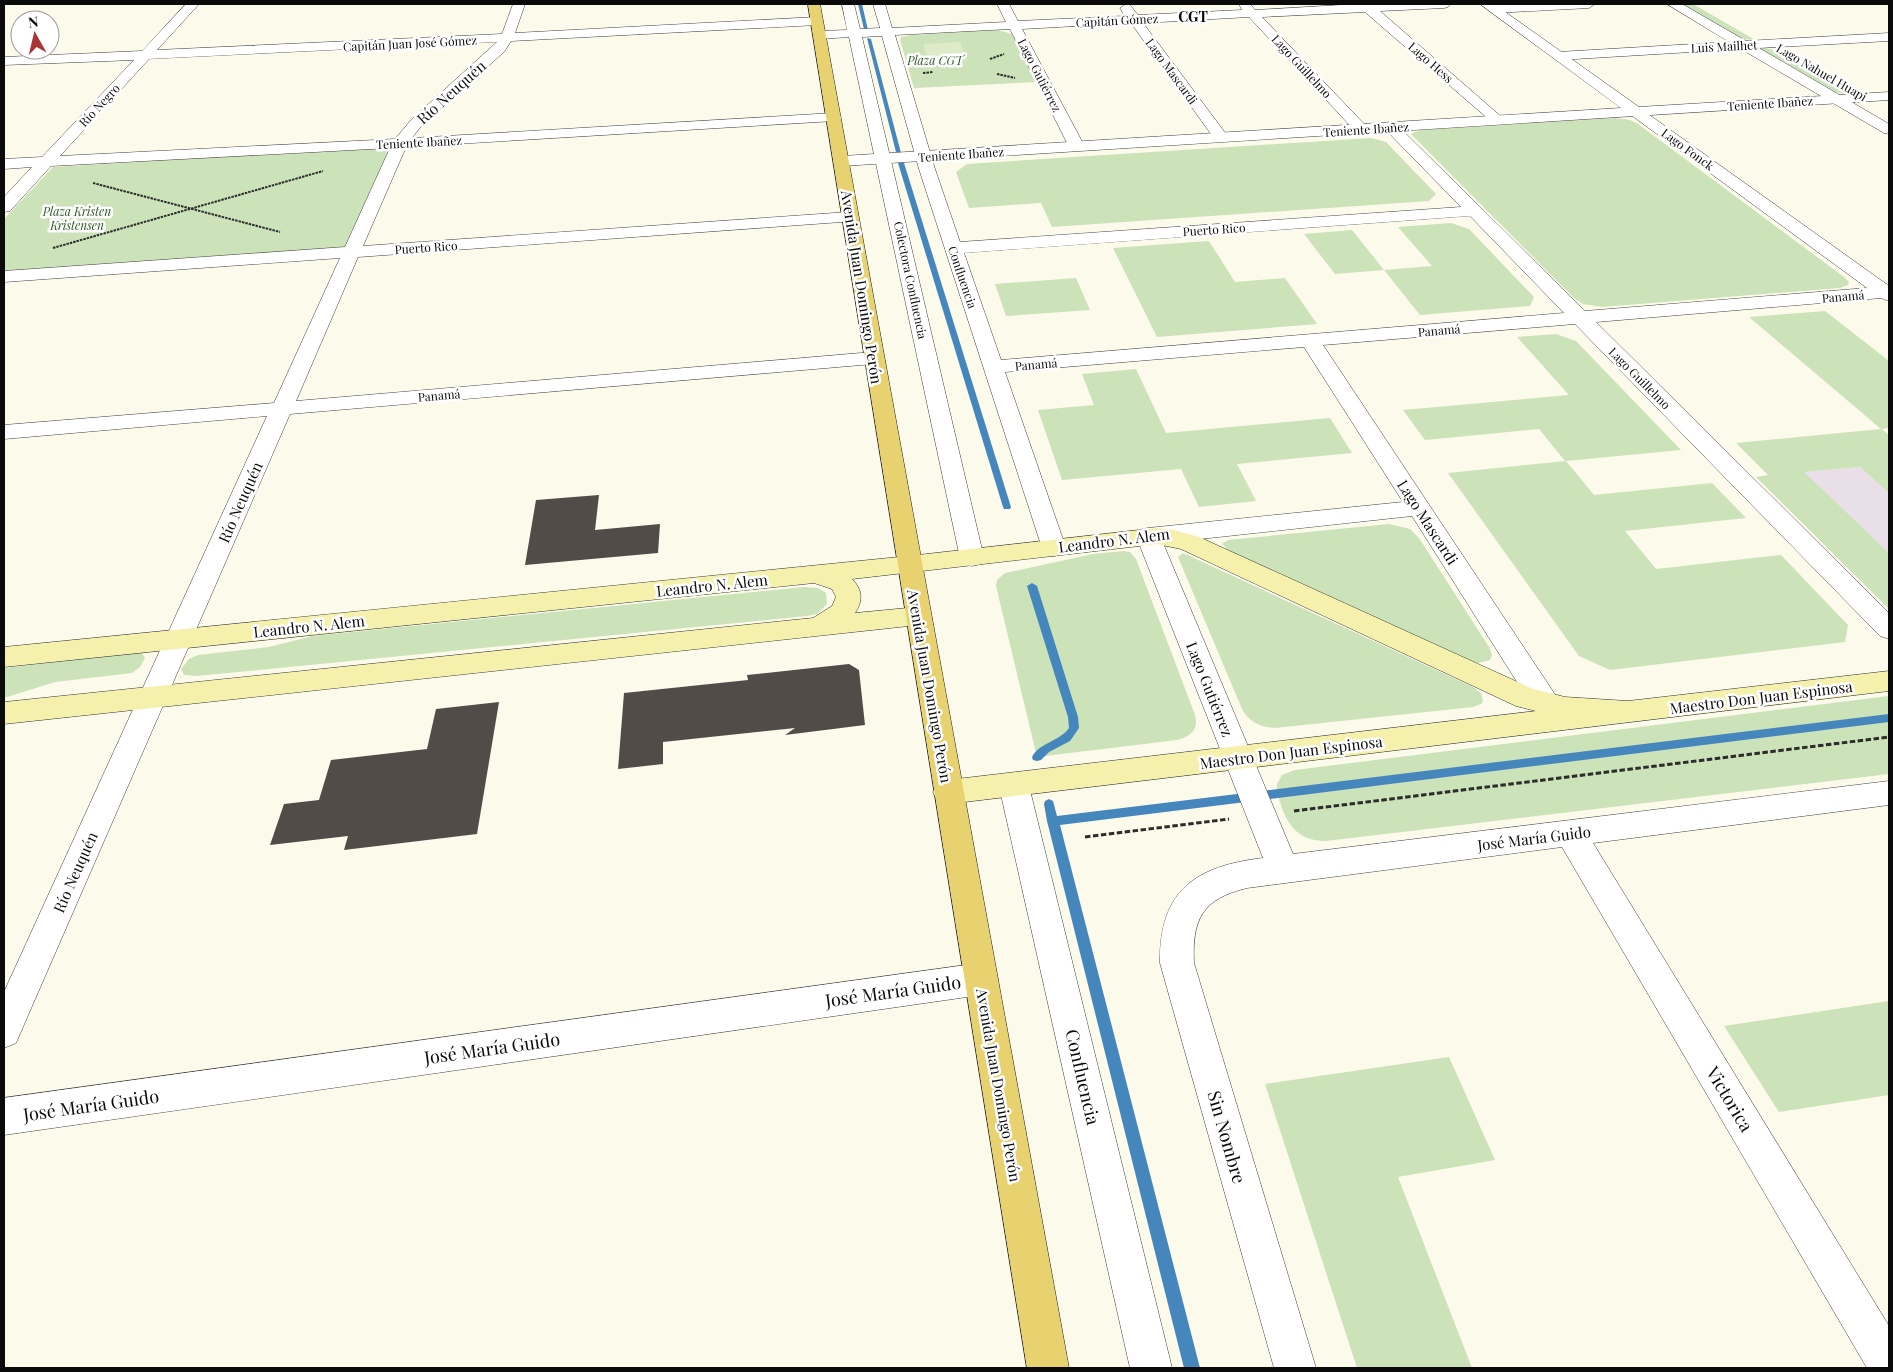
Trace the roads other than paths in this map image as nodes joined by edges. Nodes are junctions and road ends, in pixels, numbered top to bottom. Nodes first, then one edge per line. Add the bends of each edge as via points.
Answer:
1 (194, 4) edge
2 (518, 4) edge
3 (814, 4) edge
4 (848, 4) edge
5 (879, 4) edge
6 (1003, 4) edge
7 (1123, 4) edge
8 (1444, 4) edge
9 (1588, 4) edge
10 (1673, 4) edge
11 (1366, 6) edge
12 (1490, 6) edge
13 (1248, 9) edge
14 (1134, 19) junction
15 (1014, 25) junction
16 (818, 28) junction
17 (1749, 30) dead end
18 (887, 32) junction
19 (855, 33) junction
20 (1889, 37) edge
21 (507, 38) junction
22 (1772, 43) junction
23 (1744, 45) junction
24 (146, 55) junction
25 (1558, 56) junction
26 (1798, 58) dead end
27 (4, 61) edge
28 (1850, 87) dead end
29 (1889, 96) edge
30 (1867, 97) junction
31 (1836, 99) junction
32 (1889, 110) edge
33 (1636, 112) junction
34 (834, 117) junction
35 (1498, 120) junction
36 (1391, 127) junction
37 (1360, 129) junction
38 (1889, 130) edge
39 (1221, 138) junction
40 (400, 143) junction
41 (1077, 146) junction
42 (923, 156) junction
43 (884, 159) junction
44 (842, 161) junction
45 (45, 163) junction
46 (4, 164) edge
47 (4, 207) edge
48 (1475, 211) junction
49 (849, 218) junction
50 (954, 248) junction
51 (352, 252) junction
52 (4, 276) edge
53 (1887, 294) edge
54 (1581, 318) junction
55 (1310, 340) junction
56 (873, 358) junction
57 (994, 367) junction
58 (282, 409) junction
59 (4, 432) edge
60 (1419, 508) junction
61 (1148, 536) junction
62 (1054, 548) junction
63 (972, 558) junction
64 (909, 565) junction
65 (813, 575) junction
66 (918, 616) junction
67 (817, 627) junction
68 (1889, 629) edge
69 (179, 640) junction
70 (4, 657) edge
71 (1889, 682) edge
72 (153, 697) junction
73 (1546, 704) junction
74 (1633, 712) junction
75 (4, 713) edge
76 (1243, 770) junction
77 (1014, 786) junction
78 (948, 792) junction
79 (1889, 793) edge
80 (1570, 833) junction
81 (1284, 870) junction
82 (1187, 905) joint
83 (981, 979) junction
84 (4, 1031) edge
85 (4, 1117) edge
86 (1889, 1365) edge
87 (1048, 1368) edge
88 (1151, 1368) edge
89 (1295, 1368) edge

1 - 24 street, Río Negro
2 - 21 street, Río Neuquén
3 - 16 main road, Avenida Juan Domingo Perón
4 - 19 street, Colectora Confluencia
5 - 18 street, Confluencia
6 - 15 street, Lago Gutiérrez
7 - 14 street, Lago Mascardi
8 - 11 street, Capitán Gómez
9 - 12 street
10 - 23 street, Lago Nahuel Huapi
11 - 13 street, Capitán Gómez
11 - 35 street, Lago Hess
12 - 25 street, Lago Fonck
13 - 14 street, Capitán Gómez
13 - 37 street, Lago Guillelmo
14 - 15 street, Capitán Gómez
14 - 39 street, Lago Mascardi
15 - 18 street, Capitán Gómez
15 - 41 street, Lago Gutiérrez
16 - 19 street, Capitán Gómez
16 - 21 street, Capitán Juan José Gómez
16 - 34 main road, Avenida Juan Domingo Perón
17 - 22 street, Lago Nahuel Huapi
18 - 19 street, Capitán Gómez
18 - 42 street, Confluencia
19 - 43 street, Colectora Confluencia
20 - 22 street, Luis Mailhet
21 - 24 street, Capitán Juan José Gómez
21 - 40 street, Río Neuquén
22 - 23 street, Luis Mailhet
22 - 26 street, Lago Nahuel Huapi
23 - 25 street, Luis Mailhet
23 - 31 street, Lago Nahuel Huapi
24 - 27 street, Capitán Juan José Gómez
24 - 45 street, Río Negro
25 - 33 street, Lago Fonck
28 - 30 street, Lago Nahuel Huapi
29 - 30 street, Teniente Ibañez
30 - 31 street, Teniente Ibañez
30 - 32 street, Lago Nahuel Huapi
31 - 33 street, Teniente Ibañez
31 - 38 street, Lago Nahuel Huapi
33 - 35 street, Teniente Ibañez
33 - 53 street, Lago Fonck
34 - 40 street, Teniente Ibañez
34 - 44 main road, Avenida Juan Domingo Perón
35 - 36 street, Teniente Ibañez
36 - 37 street, Teniente Ibañez
36 - 48 street, Lago Guillelmo
37 - 39 street, Teniente Ibañez
39 - 41 street, Teniente Ibañez
40 - 45 street, Teniente Ibañez
40 - 51 street, Río Neuquén
41 - 42 street, Teniente Ibañez
42 - 43 street, Teniente Ibañez
42 - 50 street, Confluencia
43 - 44 street, Teniente Ibañez
43 - 63 street, Colectora Confluencia
44 - 49 main road, Avenida Juan Domingo Perón
45 - 46 street, Teniente Ibañez
45 - 47 street, Río Negro
48 - 50 street, Puerto Rico
48 - 54 street, Lago Guillelmo
49 - 51 street, Puerto Rico
49 - 56 main road, Avenida Juan Domingo Perón
50 - 57 street, Confluencia
51 - 52 street, Puerto Rico
51 - 58 street, Río Neuquén
53 - 54 street, Panamá
54 - 55 street, Panamá
54 - 68 street, Lago Guillelmo
55 - 57 street, Panamá
55 - 60 street, Lago Mascardi
56 - 58 street, Panamá
56 - 64 main road, Avenida Juan Domingo Perón
57 - 62 street, Confluencia
58 - 59 street, Panamá
58 - 69 street, Río Neuquén
60 - 61 street, Leandro N. Alem
60 - 73 street, Lago Mascardi
61 - 62 main road, Leandro N. Alem
61 - 73 main road, Maestro Don Juan Espinosa via 1190,543 1508,690
61 - 76 street, Lago Gutiérrez
62 - 63 main road, Leandro N. Alem
63 - 64 main road, Leandro N. Alem
64 - 65 main road, Leandro N. Alem
64 - 66 main road, Avenida Juan Domingo Perón
65 - 67 main road via 837,580 844,586 849,600 839,616
65 - 69 main road, Leandro N. Alem
66 - 67 main road
66 - 78 main road, Avenida Juan Domingo Perón
67 - 72 main road
69 - 70 main road, Leandro N. Alem
69 - 72 street, Río Neuquén
71 - 74 main road, Maestro Don Juan Espinosa
72 - 75 main road
72 - 84 street, Río Neuquén
73 - 74 main road, Maestro Don Juan Espinosa
74 - 76 main road, Maestro Don Juan Espinosa
76 - 77 main road, Maestro Don Juan Espinosa
76 - 81 street, Lago Gutiérrez
77 - 78 main road, Maestro Don Juan Espinosa
77 - 88 street, Confluencia
78 - 83 main road, Avenida Juan Domingo Perón
79 - 80 street, José María Guido
80 - 81 street, José María Guido
80 - 86 street, Victorica
81 - 82 street, José María Guido via 1218,882 1205,888
82 - 89 street, Sin Nombre via 1177,931 1181,978
83 - 85 street, José María Guido
83 - 87 main road, Avenida Juan Domingo Perón

